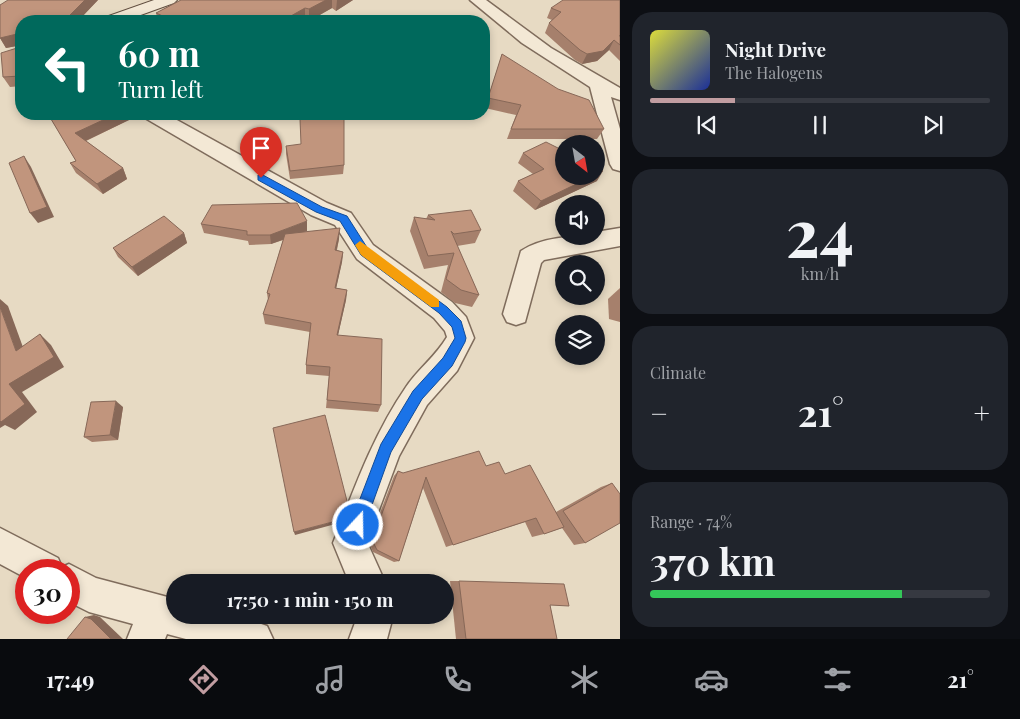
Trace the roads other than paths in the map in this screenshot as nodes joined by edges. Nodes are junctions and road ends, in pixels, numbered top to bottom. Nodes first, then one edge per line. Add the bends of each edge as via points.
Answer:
1 (168, 0) edge
2 (476, 0) edge
3 (126, 15) edge
4 (598, 85) junction
5 (620, 95) edge
6 (162, 120) edge
7 (620, 164) edge
8 (620, 237) edge
9 (516, 314) dead end
10 (0, 545) edge
11 (26, 559) edge
12 (364, 574) edge
13 (80, 589) edge
14 (373, 624) edge
15 (151, 625) edge
16 (254, 639) edge
17 (368, 639) edge

1 - 3 main road
2 - 4 street via 526,40
4 - 5 street
4 - 7 street
6 - 12 street via 319,210 343,219 365,252 457,324 460,338 447,362 417,395 386,448 350,543
8 - 9 street via 538,252 530,258
10 - 11 street
13 - 15 street
14 - 17 street
15 - 16 street

